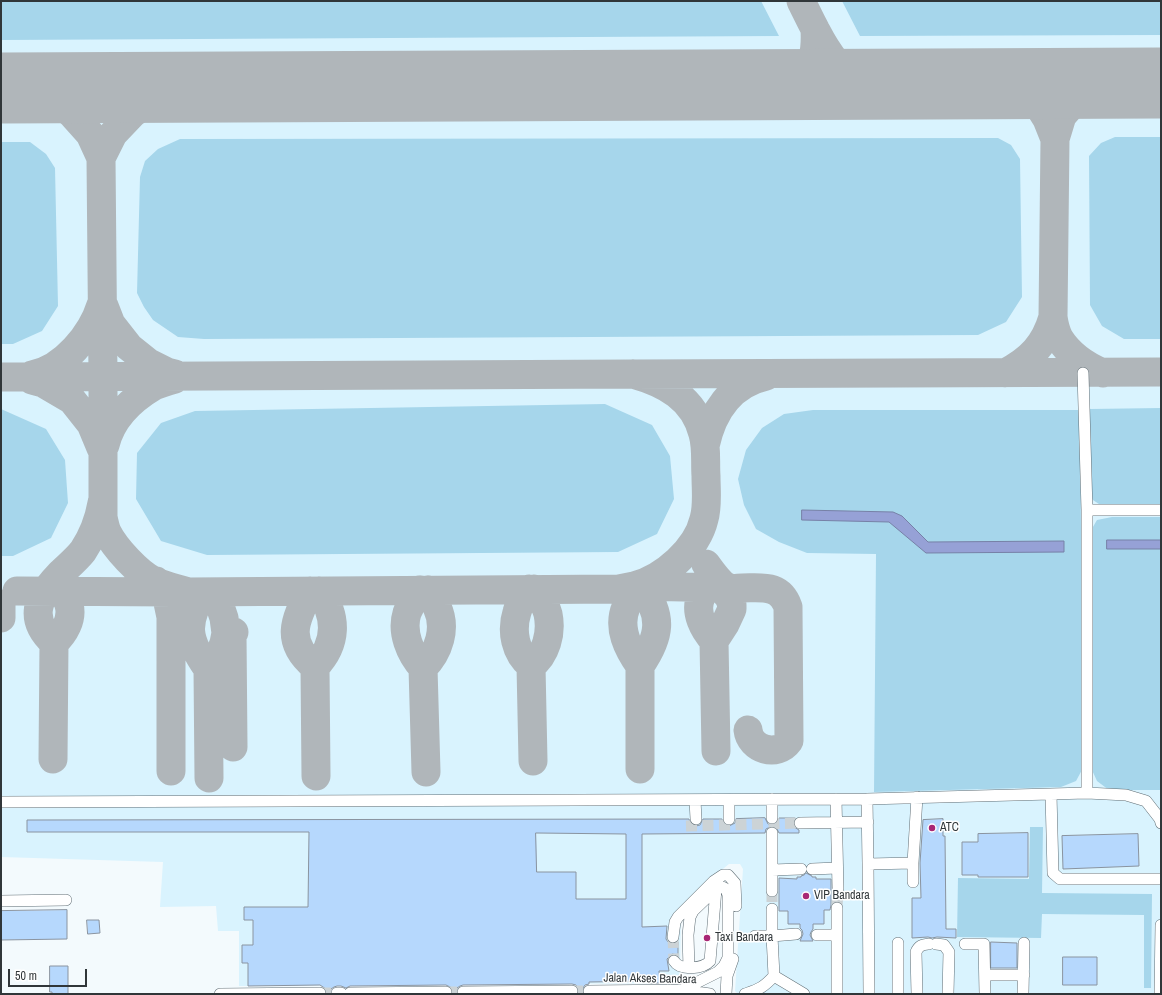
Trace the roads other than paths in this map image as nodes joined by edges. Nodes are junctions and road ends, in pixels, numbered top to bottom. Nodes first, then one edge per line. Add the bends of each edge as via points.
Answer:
1 (1083, 373) dead end
2 (1087, 510) junction
3 (1161, 510) edge
4 (1087, 793) junction
5 (1051, 794) junction
6 (917, 797) junction
7 (772, 799) junction
8 (836, 799) junction
9 (867, 799) junction
10 (695, 800) junction
11 (729, 800) junction
12 (1, 802) edge
13 (772, 818) dead end
14 (696, 819) dead end
15 (729, 819) dead end
16 (837, 822) junction
17 (868, 822) junction
18 (800, 823) tunnel mouth
19 (1161, 823) edge
20 (772, 833) dead end
21 (913, 863) junction
22 (868, 864) junction
23 (837, 868) junction
24 (772, 870) junction
25 (1161, 879) edge
26 (913, 882) dead end
27 (716, 889) junction
28 (838, 889) tunnel mouth
29 (772, 891) tunnel mouth
30 (66, 900) dead end
31 (1, 901) edge
32 (838, 908) tunnel mouth
33 (772, 909) tunnel mouth
34 (1161, 926) edge
35 (796, 934) dead end
36 (817, 935) dead end
37 (837, 935) junction
38 (755, 936) dead end
39 (772, 936) junction
40 (672, 938) tunnel mouth
41 (898, 943) dead end
42 (1024, 943) dead end
43 (965, 944) dead end
44 (1161, 960) edge
45 (674, 961) dead end
46 (689, 968) junction
47 (985, 975) junction
48 (1024, 975) junction
49 (774, 976) junction
50 (682, 990) junction
51 (572, 991) dead end
52 (589, 991) dead end
53 (446, 992) dead end
54 (463, 992) dead end
55 (320, 993) dead end
56 (343, 993) edge
57 (220, 994) edge
58 (710, 994) edge
59 (726, 994) edge
60 (745, 994) edge
61 (804, 994) edge
62 (837, 994) edge
63 (869, 994) edge
64 (898, 994) edge
65 (917, 994) edge
66 (948, 994) edge
67 (986, 994) edge
68 (1024, 994) edge
69 (1160, 994) edge

1 - 2 street
2 - 3 street
2 - 4 street
4 - 5 street
4 - 19 street via 1126,795 1146,801
5 - 6 street
5 - 25 street via 1053,873 1060,879
6 - 9 street
6 - 21 street
7 - 8 street
7 - 11 street
7 - 13 street
8 - 9 street
8 - 16 street
9 - 17 street
10 - 11 street
10 - 12 street
10 - 14 street
11 - 15 street
16 - 17 street
16 - 18 street
16 - 23 street
17 - 22 street
20 - 24 street
21 - 22 street
21 - 26 street
22 - 63 street
23 - 24 street
23 - 28 street
24 - 29 street
27 - 46 street via 690,917
27 - 46 street via 710,962 705,966
27 - 50 street via 726,889 728,895 728,958 718,972
30 - 31 street
32 - 37 street
33 - 39 street
34 - 44 street
35 - 39 street
36 - 37 street
37 - 62 street
38 - 39 street
39 - 49 street
40 - 59 street via 678,917 714,881 728,875 735,888 736,917 733,958 727,976
41 - 64 street
42 - 48 street
43 - 47 street via 984,944
44 - 69 street
45 - 46 street via 678,966
47 - 48 street
47 - 67 street
48 - 68 street
49 - 60 street via 759,990
49 - 61 street
50 - 52 street, Jalan Akses Bandara
50 - 58 street, Jalan Akses Bandara
51 - 54 street
53 - 56 street
55 - 57 street
65 - 66 street via 916,952 921,945 933,944 944,945 948,952

